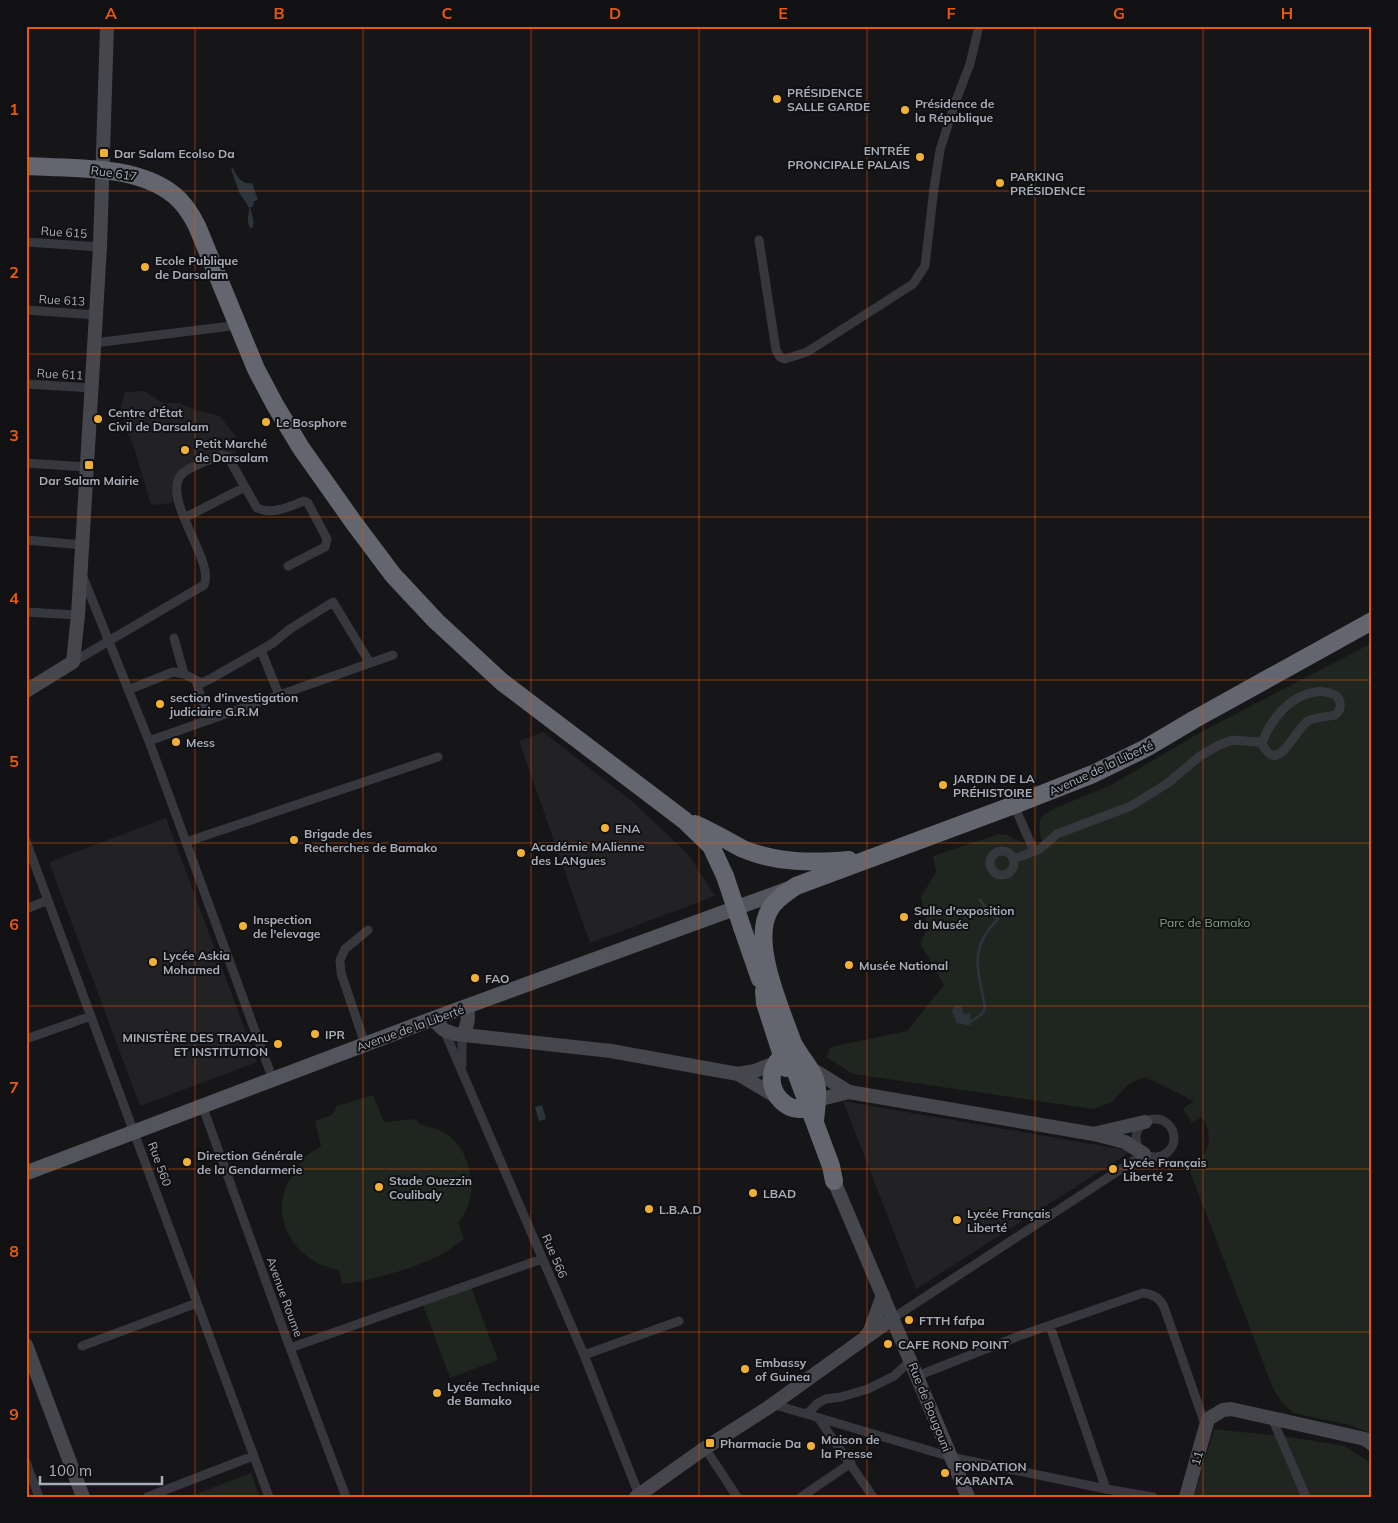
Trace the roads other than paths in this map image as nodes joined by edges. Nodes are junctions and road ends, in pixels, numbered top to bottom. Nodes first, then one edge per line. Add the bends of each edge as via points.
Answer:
1 (107, 26) edge
2 (979, 26) edge
3 (26, 166) edge
4 (102, 170) junction
5 (759, 240) dead end
6 (26, 242) edge
7 (100, 247) junction
8 (26, 310) edge
9 (96, 314) junction
10 (239, 326) junction
11 (94, 342) junction
12 (26, 384) edge
13 (92, 388) junction
14 (26, 463) edge
15 (87, 467) junction
16 (245, 487) junction
17 (184, 518) junction
18 (26, 540) edge
19 (83, 544) junction
20 (288, 566) dead end
21 (81, 572) junction
22 (26, 612) edge
23 (78, 615) junction
24 (1372, 621) edge
25 (174, 638) dead end
26 (108, 641) junction
27 (261, 650) junction
28 (392, 655) dead end
29 (73, 662) junction
30 (370, 663) junction
31 (184, 674) junction
32 (196, 681) junction
33 (128, 690) junction
34 (26, 691) edge
35 (279, 695) junction
36 (208, 720) junction
37 (148, 741) junction
38 (1261, 741) junction
39 (438, 757) dead end
40 (1014, 806) junction
41 (684, 820) junction
42 (26, 841) edge
43 (186, 842) junction
44 (1034, 851) junction
45 (870, 858) junction
46 (1014, 858) dead end
47 (796, 886) junction
48 (48, 900) junction
49 (26, 909) edge
50 (368, 930) dead end
51 (467, 1007) junction
52 (91, 1016) junction
53 (432, 1019) junction
54 (444, 1030) junction
55 (463, 1034) junction
56 (26, 1040) edge
57 (365, 1044) junction
58 (782, 1059) junction
59 (806, 1066) junction
60 (462, 1068) junction
61 (738, 1074) junction
62 (273, 1080) junction
63 (849, 1092) junction
64 (777, 1097) junction
65 (202, 1105) junction
66 (810, 1109) junction
67 (1145, 1122) junction
68 (135, 1131) junction
69 (1094, 1134) junction
70 (1144, 1154) junction
71 (26, 1173) edge
72 (834, 1180) joint
73 (542, 1258) junction
74 (883, 1295) junction
75 (197, 1303) junction
76 (893, 1318) junction
77 (679, 1321) dead end
78 (1050, 1326) junction
79 (864, 1338) junction
80 (82, 1346) dead end
81 (290, 1348) junction
82 (27, 1351) edge
83 (584, 1355) junction
84 (911, 1360) junction
85 (917, 1376) junction
86 (769, 1407) junction
87 (807, 1414) junction
88 (1272, 1418) junction
89 (818, 1419) junction
90 (1207, 1423) junction
91 (1372, 1444) edge
92 (705, 1448) junction
93 (253, 1456) junction
94 (951, 1457) junction
95 (26, 1462) edge
96 (851, 1463) junction
97 (1106, 1489) junction
98 (638, 1496) edge
99 (39, 1497) edge
100 (83, 1497) edge
101 (147, 1497) edge
102 (268, 1497) edge
103 (346, 1497) edge
104 (737, 1497) edge
105 (801, 1497) edge
106 (873, 1497) edge
107 (968, 1497) edge
108 (1153, 1497) edge
109 (1186, 1497) edge
110 (1306, 1497) edge

1 - 4 street
2 - 5 street via 970,64 940,150 925,266 913,284 807,352 780,358 776,350
3 - 4 highway, Rue 617
4 - 7 street
4 - 10 highway, Rue 617 via 140,176 176,196 190,212 203,238
6 - 7 street, Rue 615
7 - 9 street
8 - 9 street, Rue 613
9 - 11 street
10 - 11 street
10 - 41 highway, Rue 617 via 256,369 301,448 394,575 436,621 502,682
11 - 13 street
12 - 13 street, Rue 611
13 - 15 street
14 - 15 street
15 - 19 street
16 - 17 street
16 - 17 street via 225,455 185,472 177,486
16 - 20 street via 257,508 262,510 283,509 304,501 308,503 327,543
17 - 26 street via 206,574 204,585
18 - 19 street
19 - 21 street
21 - 23 street
21 - 26 street
22 - 23 street
23 - 29 street
24 - 40 highway, Avenue de la Liberté via 1146,748
25 - 31 street
26 - 29 street
26 - 33 street
27 - 30 street via 333,602
27 - 32 street via 202,683
27 - 35 street
28 - 30 street
29 - 34 street
30 - 35 street
31 - 32 street
31 - 33 street via 173,672
32 - 36 street
33 - 37 street
35 - 36 street
36 - 37 street
37 - 43 street
38 - 38 street via 1281,710 1302,697 1325,692 1339,700 1339,712 1306,722 1284,751 1275,755 1270,753
38 - 44 street via 1232,740 1219,745 1145,798 1057,834
39 - 43 street
40 - 44 street
40 - 45 highway, Avenue de la Liberté
41 - 45 highway via 744,848 796,862
41 - 58 highway, bridge via 711,846 725,876 764,991
42 - 48 street, Rue 560
43 - 62 street
44 - 46 street
45 - 47 highway
47 - 51 main road, Avenue de la Liberté
47 - 59 highway via 768,911 763,946 765,961 793,1043
48 - 49 street
48 - 52 street, Rue 560
50 - 57 street via 344,949 340,960 341,973
51 - 53 main road, Avenue de la Liberté
51 - 55 street via 468,1026
52 - 56 street
52 - 68 street, Rue 560
53 - 54 street
53 - 57 main road, Avenue de la Liberté
54 - 55 street
54 - 60 street, Rue 566
55 - 60 street
55 - 61 street via 611,1051
57 - 62 main road, Avenue de la Liberté
58 - 59 street
58 - 61 street via 755,1071
58 - 64 highway via 771,1076
58 - 66 highway
59 - 63 street
59 - 66 highway via 817,1088
60 - 73 street, Rue 566
61 - 64 street
62 - 65 main road, Avenue de la Liberté
63 - 66 street
63 - 69 street
64 - 66 highway via 788,1105
65 - 68 main road, Avenue de la Liberté
65 - 81 street, Avenue Roume
66 - 72 highway
67 - 69 street
67 - 70 street via 1136,1134 1136,1141
67 - 70 street via 1156,1119 1166,1122 1174,1137 1172,1148 1163,1156
68 - 71 main road, Avenue de la Liberté
68 - 75 street, Rue 560
69 - 70 street via 1125,1142
70 - 76 street
72 - 74 street, Rue de Bougouni
73 - 81 street
73 - 83 street, Rue 566
74 - 76 street, Rue de Bougouni
74 - 79 street via 870,1331
75 - 80 street
75 - 93 street, Rue 560
76 - 79 street
76 - 84 street, Rue de Bougouni
77 - 83 street
78 - 85 street
78 - 90 street via 1143,1294 1157,1297 1164,1307
78 - 97 street
79 - 86 street
81 - 103 street, Avenue Roume
82 - 100 street
83 - 98 street, Rue 566
84 - 85 street, Rue de Bougouni
84 - 87 street via 894,1376 868,1389 826,1399
85 - 94 street, Rue de Bougouni
86 - 87 street via 779,1406
86 - 92 street
87 - 89 street
88 - 90 street via 1232,1409 1223,1410
88 - 91 street via 1365,1439
88 - 110 street
89 - 94 street
89 - 96 street
90 - 109 street, 11
92 - 98 street
92 - 104 street
93 - 101 street
93 - 102 street, Rue 560
94 - 97 street
94 - 107 street, Rue de Bougouni
95 - 99 street
96 - 105 street
96 - 106 street
97 - 108 street

